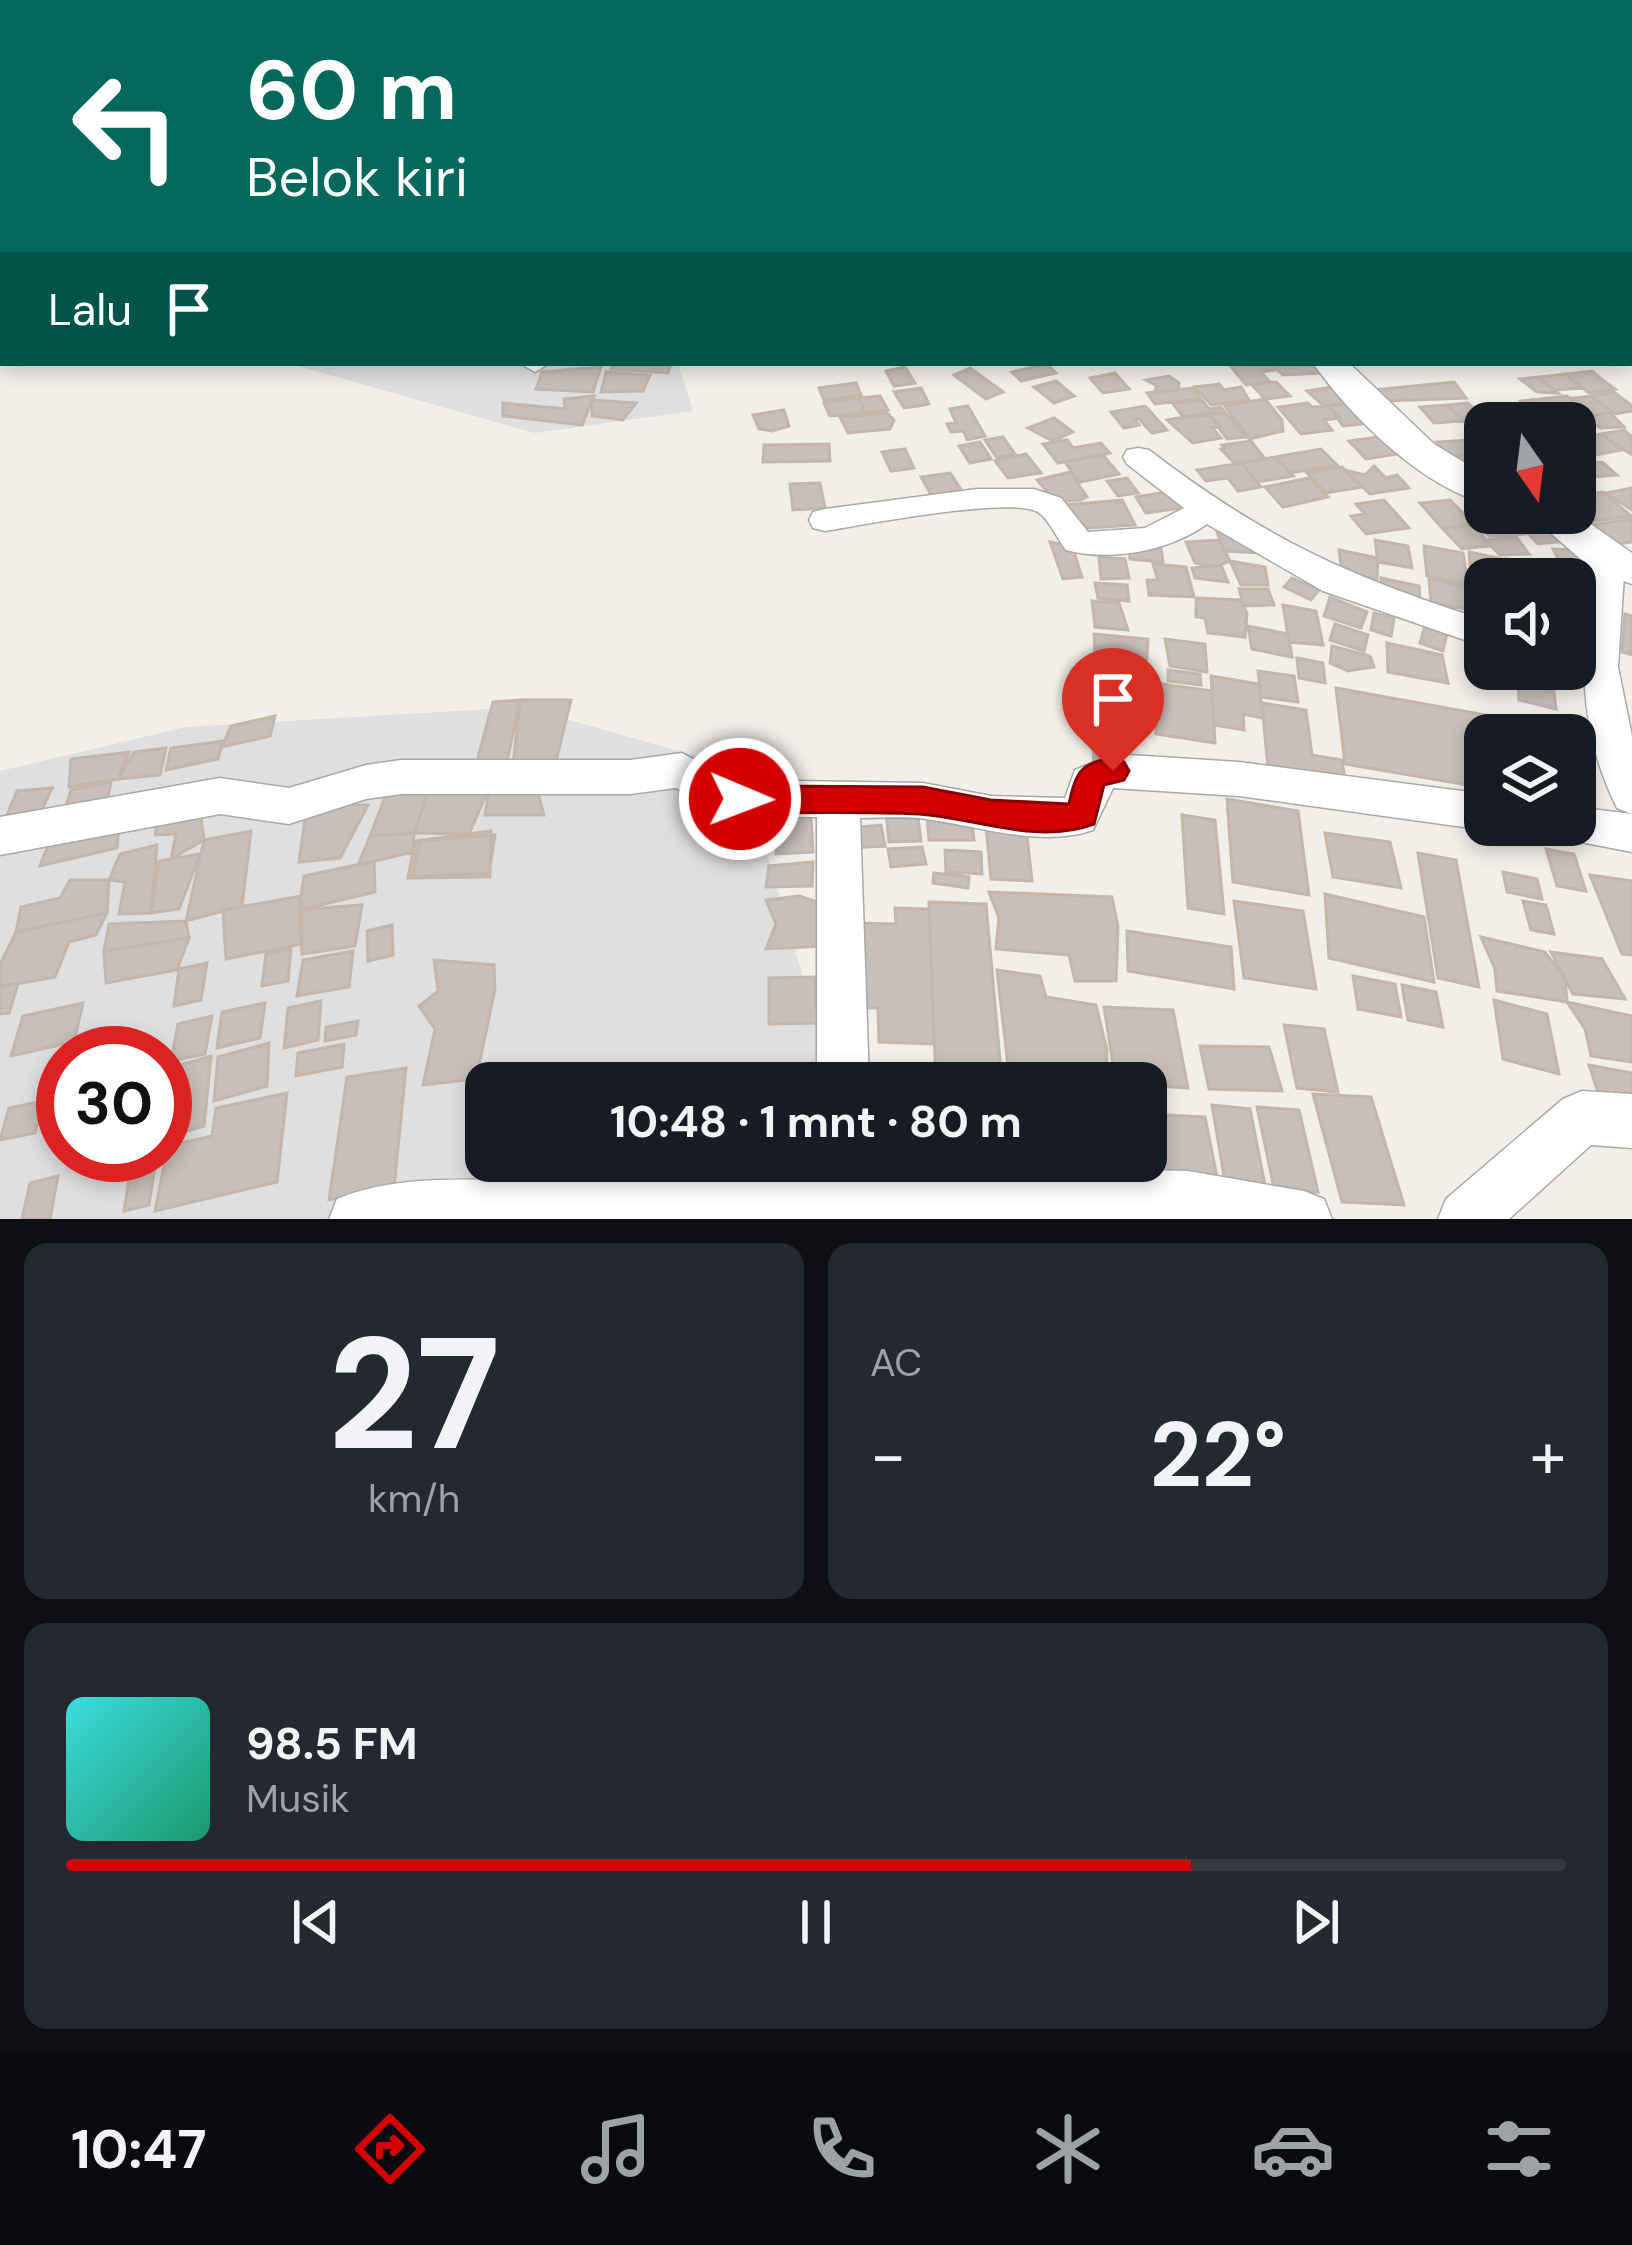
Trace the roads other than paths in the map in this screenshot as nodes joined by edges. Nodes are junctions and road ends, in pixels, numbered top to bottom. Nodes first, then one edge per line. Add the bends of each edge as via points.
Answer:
1 (1333, 366) edge
2 (1138, 457) dead end
3 (1464, 480) edge
4 (1203, 508) junction
5 (825, 520) dead end
6 (1577, 534) edge
7 (1620, 565) edge
8 (1464, 627) edge
9 (1596, 653) edge
10 (1596, 669) edge
11 (1632, 796) edge
12 (838, 800) junction
13 (1464, 809) edge
14 (1596, 828) edge
15 (1632, 833) edge
16 (0, 836) edge
17 (843, 1062) edge
18 (1632, 1121) edge
19 (794, 1182) edge
20 (945, 1182) edge
21 (562, 1214) edge
22 (357, 1219) edge
23 (1304, 1219) edge
24 (1466, 1219) edge

1 - 3 street via 1421,453
2 - 4 street
4 - 5 street via 1189,524 1107,544 1078,542 1040,501 985,499
4 - 8 street via 1334,582
6 - 7 street
7 - 9 street
10 - 11 street
12 - 13 street via 946,802 991,814 1073,818 1083,814 1096,773 1174,772
12 - 16 street via 724,798 682,770 401,777 289,806 220,796
12 - 17 street
14 - 15 street
18 - 24 street via 1582,1118
19 - 21 street
20 - 23 street via 1188,1199
21 - 22 street via 435,1208

